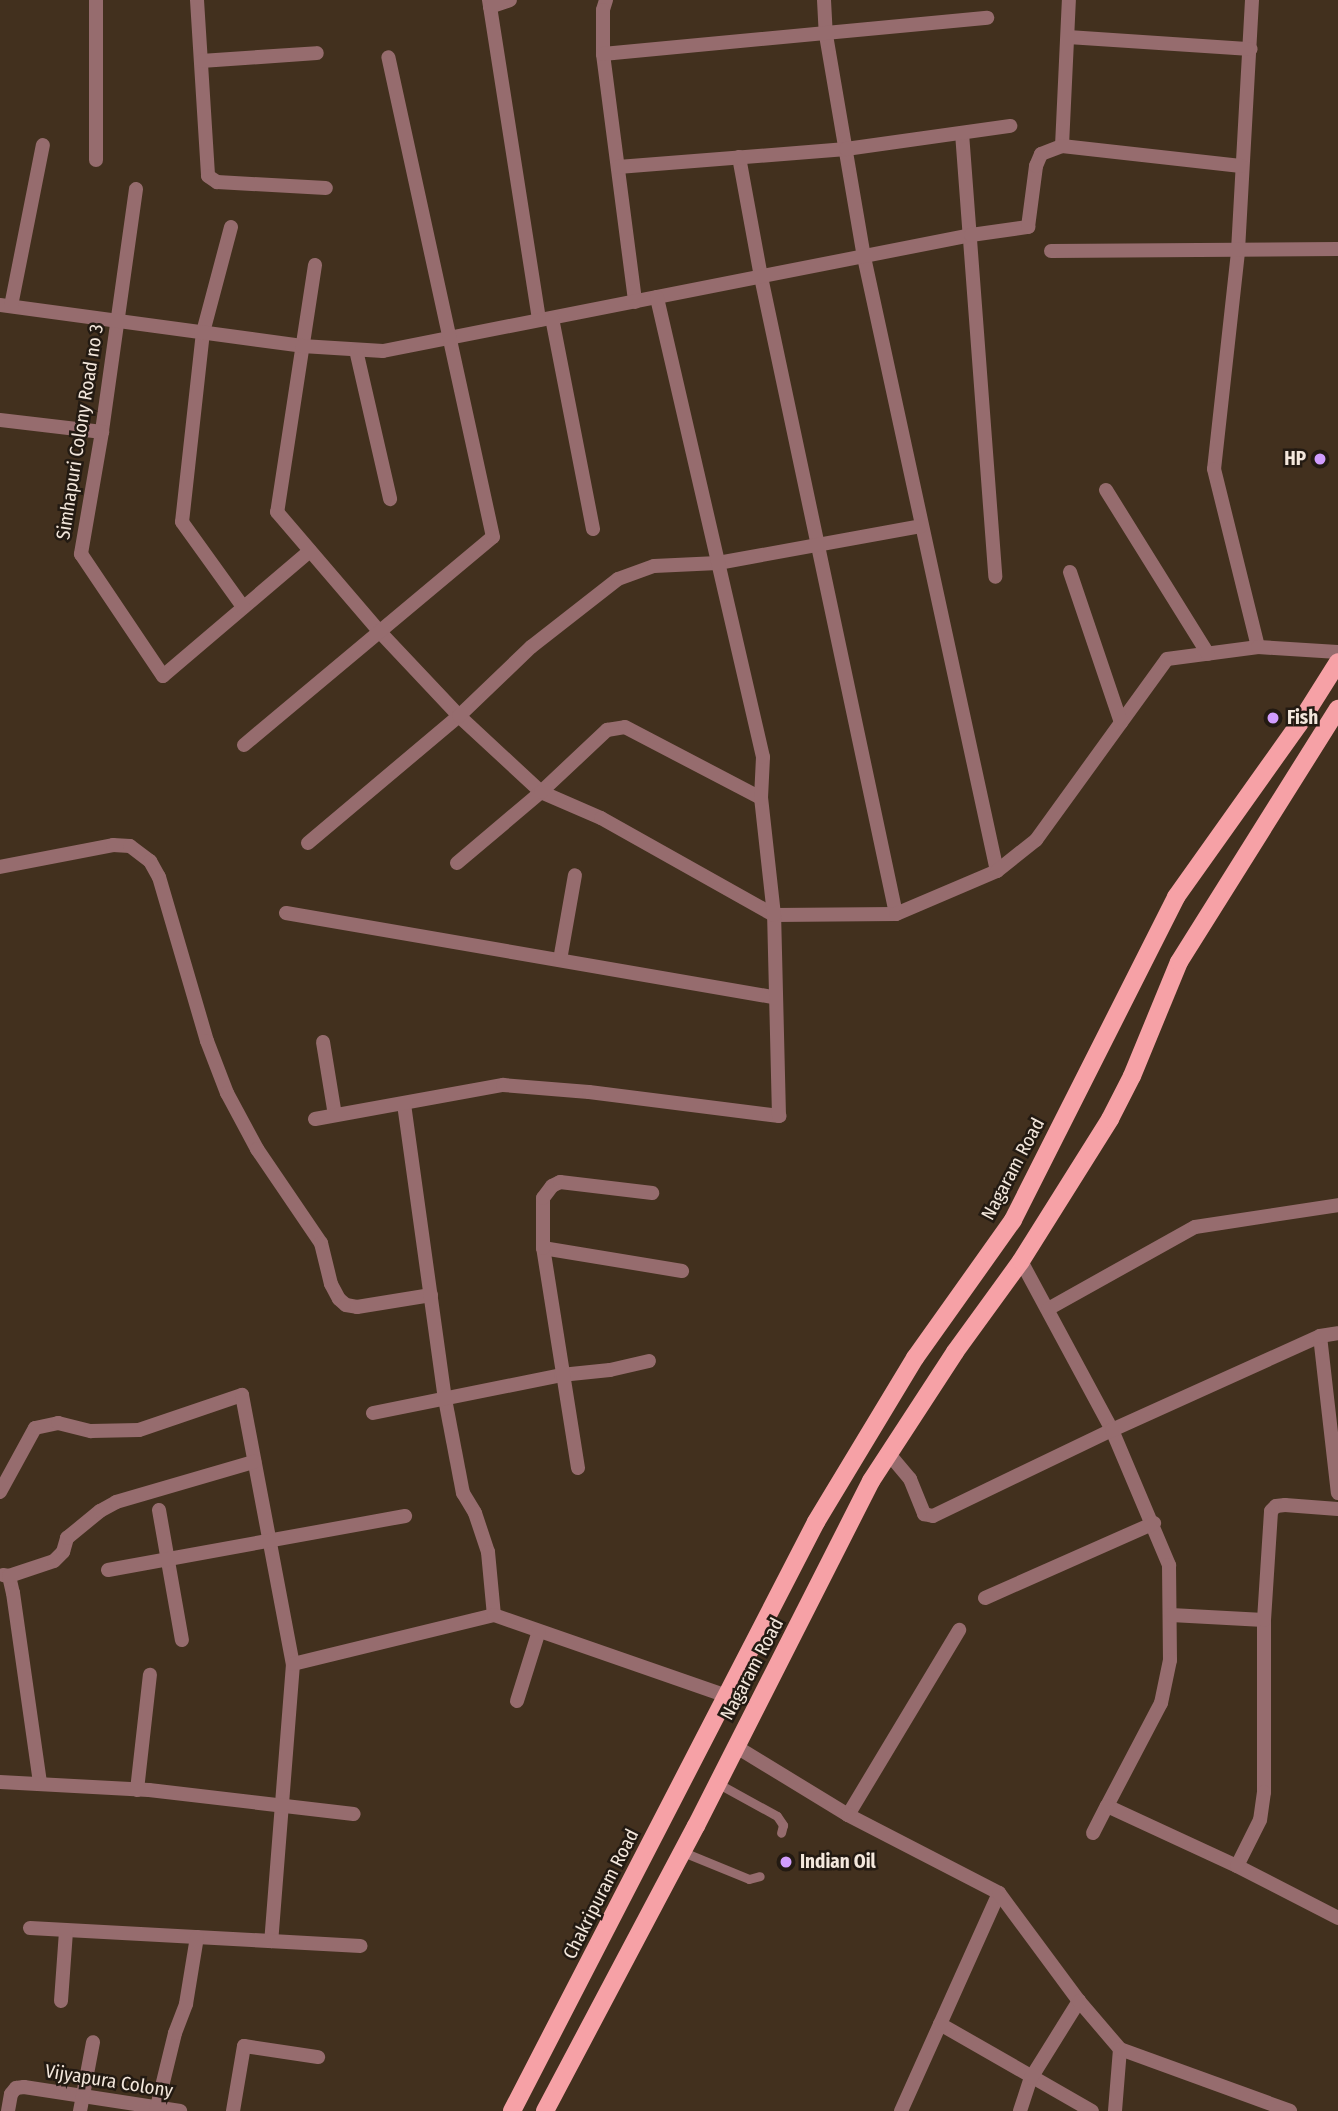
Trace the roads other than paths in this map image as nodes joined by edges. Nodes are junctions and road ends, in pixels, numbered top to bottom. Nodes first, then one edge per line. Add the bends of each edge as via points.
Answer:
1 (96, 0) edge
2 (197, 0) edge
3 (510, 0) edge
4 (607, 0) edge
5 (824, 0) edge
6 (1069, 0) edge
7 (1252, 0) edge
8 (489, 4) edge
9 (987, 19) dead end
10 (826, 34) junction
11 (1068, 37) junction
12 (1251, 49) junction
13 (317, 53) dead end
14 (603, 54) junction
15 (388, 57) dead end
16 (201, 61) junction
17 (1010, 126) dead end
18 (962, 133) junction
19 (43, 145) dead end
20 (1062, 146) junction
21 (846, 149) junction
22 (739, 158) junction
23 (96, 160) dead end
24 (1241, 166) junction
25 (618, 167) junction
26 (326, 188) dead end
27 (136, 189) dead end
28 (231, 227) dead end
29 (971, 235) junction
30 (1338, 250) edge
31 (1051, 251) dead end
32 (1238, 252) junction
33 (864, 257) junction
34 (315, 265) dead end
35 (761, 277) junction
36 (657, 298) junction
37 (635, 302) junction
38 (6, 305) edge
39 (546, 319) junction
40 (117, 320) junction
41 (203, 332) junction
42 (447, 339) junction
43 (303, 346) junction
44 (356, 350) junction
45 (0, 420) edge
46 (102, 432) junction
47 (1106, 490) dead end
48 (390, 499) dead end
49 (921, 526) junction
50 (593, 529) dead end
51 (817, 543) junction
52 (310, 551) junction
53 (718, 563) junction
54 (1070, 572) dead end
55 (995, 577) dead end
56 (243, 607) junction
57 (379, 631) junction
58 (1258, 647) junction
59 (1338, 652) edge
60 (1208, 654) junction
61 (1338, 662) edge
62 (459, 716) junction
63 (1335, 718) edge
64 (1121, 723) junction
65 (244, 745) dead end
66 (1261, 779) junction
67 (541, 792) junction
68 (1283, 793) junction
69 (761, 798) junction
70 (308, 843) dead end
71 (457, 863) dead end
72 (0, 867) edge
73 (997, 871) junction
74 (575, 875) dead end
75 (286, 913) dead end
76 (896, 914) junction
77 (774, 915) junction
78 (560, 960) junction
79 (776, 998) junction
80 (323, 1042) dead end
81 (404, 1104) junction
82 (335, 1115) junction
83 (315, 1119) dead end
84 (652, 1193) dead end
85 (1338, 1205) edge
86 (543, 1248) junction
87 (1021, 1261) junction
88 (681, 1271) dead end
89 (431, 1295) junction
90 (1048, 1309) junction
91 (1338, 1333) edge
92 (1320, 1336) junction
93 (649, 1361) dead end
94 (561, 1375) junction
95 (445, 1399) junction
96 (373, 1413) dead end
97 (1112, 1430) junction
98 (889, 1454) junction
99 (254, 1462) junction
100 (578, 1468) dead end
101 (0, 1492) edge
102 (1338, 1493) edge
103 (1338, 1509) edge
104 (159, 1510) dead end
105 (405, 1517) dead end
106 (1154, 1523) junction
107 (269, 1540) junction
108 (167, 1559) junction
109 (108, 1570) dead end
110 (5, 1575) edge
111 (985, 1598) dead end
112 (494, 1615) junction
113 (1171, 1615) junction
114 (1264, 1620) junction
115 (959, 1630) dead end
116 (539, 1631) junction
117 (182, 1640) dead end
118 (293, 1664) junction
119 (150, 1675) dead end
120 (727, 1696) junction
121 (517, 1700) dead end
122 (735, 1746) junction
123 (0, 1782) edge
124 (40, 1783) junction
125 (718, 1783) junction
126 (137, 1790) junction
127 (282, 1806) junction
128 (1107, 1806) junction
129 (354, 1814) dead end
130 (848, 1815) junction
131 (781, 1833) dead end
132 (1093, 1833) dead end
133 (683, 1852) junction
134 (1237, 1866) junction
135 (760, 1876) dead end
136 (999, 1893) junction
137 (1338, 1918) edge
138 (30, 1928) dead end
139 (66, 1931) junction
140 (197, 1937) junction
141 (271, 1941) junction
142 (361, 1946) dead end
143 (61, 2001) dead end
144 (1079, 2001) junction
145 (940, 2024) junction
146 (93, 2042) dead end
147 (1120, 2049) junction
148 (318, 2057) dead end
149 (1031, 2078) junction
150 (82, 2095) junction
151 (157, 2108) edge
152 (8, 2111) edge
153 (80, 2111) edge
154 (180, 2111) edge
155 (233, 2111) edge
156 (512, 2111) edge
157 (545, 2111) edge
158 (901, 2111) edge
159 (1020, 2111) edge
160 (1092, 2111) edge
161 (1115, 2111) edge
162 (1290, 2111) edge

1 - 23 street
2 - 16 street
3 - 8 street
4 - 14 street
5 - 10 street
6 - 11 street
7 - 12 street
8 - 39 street
9 - 10 street
10 - 14 street
10 - 21 street
11 - 12 street
11 - 20 street
12 - 24 street
13 - 16 street
14 - 25 street
15 - 42 street
16 - 26 street via 208,176 212,181
17 - 18 street
18 - 21 street
18 - 29 street
19 - 38 street
20 - 24 street
20 - 29 street via 1041,154 1036,166 1028,228
21 - 22 street
21 - 33 street
22 - 25 street
22 - 35 street
24 - 32 street
25 - 37 street
27 - 40 street, Simhapuri Colony Road no 3
28 - 41 street
29 - 33 street
29 - 55 street
30 - 32 street
31 - 32 street
32 - 58 street via 1214,469
33 - 35 street
33 - 49 street
34 - 43 street
35 - 36 street
35 - 51 street
36 - 37 street
36 - 53 street
37 - 39 street
38 - 40 street
39 - 42 street
39 - 50 street
40 - 41 street
40 - 46 street, Simhapuri Colony Road no 3
41 - 43 street
41 - 56 street via 181,522
42 - 44 street via 383,351
42 - 57 street via 492,537
43 - 44 street
43 - 52 street via 277,512
44 - 48 street
45 - 46 street
46 - 56 street, Simhapuri Colony Road no 3 via 81,554 163,676
47 - 60 street
49 - 51 street
49 - 73 street
51 - 53 street
51 - 76 street
52 - 56 street, Simhapuri Colony Road no 3
52 - 57 street
53 - 62 street via 654,566 618,579 531,647
53 - 69 street via 763,757
54 - 64 street
57 - 62 street
57 - 65 street
58 - 59 street
58 - 60 street
60 - 64 street via 1167,660
61 - 66 main road, Nagaram Road
62 - 67 street
62 - 70 street
63 - 68 main road, Nagaram Road
64 - 73 street via 1036,839
66 - 68 main road
66 - 120 main road, Nagaram Road via 1176,897 1013,1220 915,1358 816,1522
67 - 69 street via 607,730 625,727
67 - 71 street
67 - 77 street via 601,818
68 - 87 main road, Nagaram Road via 1180,962 1111,1119
69 - 77 street
72 - 89 street via 113,845 130,846 150,861 159,877 227,1093 257,1149 321,1243 331,1284 340,1299 357,1307
73 - 76 street
74 - 78 street
75 - 78 street
76 - 77 street
77 - 79 street
78 - 79 street
79 - 81 street via 779,1116 503,1085
80 - 82 street
81 - 82 street
81 - 89 street
82 - 83 street
84 - 86 street via 560,1182 552,1186 543,1198
85 - 90 street via 1195,1227
86 - 88 street
86 - 94 street
87 - 90 street
87 - 98 main road, Nagaram Road
89 - 95 street
90 - 97 street
91 - 92 street
92 - 97 street
92 - 102 street
93 - 94 street
94 - 95 street
94 - 100 street
95 - 96 street
95 - 112 street via 463,1493 488,1552
97 - 98 street via 933,1517 924,1514 910,1479
97 - 106 street
98 - 122 main road, Nagaram Road
99 - 101 street via 242,1395 139,1430 91,1431 58,1423 35,1428
99 - 107 street
99 - 110 street via 116,1502 67,1538 54,1561
103 - 114 street via 1285,1505 1271,1511
104 - 108 street
105 - 107 street
106 - 111 street
106 - 113 street via 1169,1565
107 - 108 street
107 - 118 street
108 - 109 street
108 - 117 street
110 - 124 street
112 - 116 street
112 - 118 street
113 - 114 street
113 - 128 street via 1170,1660 1161,1703
114 - 134 street via 1264,1792 1259,1820
115 - 130 street
116 - 120 street
116 - 121 street
118 - 127 street
119 - 126 street
120 - 156 main road, Chakripuram Road
122 - 125 main road
122 - 130 street
123 - 124 street
124 - 126 street
125 - 131 lane via 777,1816 783,1825
125 - 133 main road
126 - 127 street
127 - 129 street
127 - 141 street
128 - 132 street
128 - 134 street
130 - 136 street
133 - 135 lane via 750,1879
133 - 157 main road
134 - 137 street
136 - 144 street
136 - 145 street
138 - 139 street
139 - 140 street
139 - 143 street
140 - 141 street
140 - 151 street via 186,2004
141 - 142 street
144 - 147 street
144 - 149 street
145 - 149 street
145 - 158 street
146 - 150 street
147 - 161 street
147 - 162 street
148 - 155 street via 244,2046
149 - 159 street
149 - 160 street
150 - 151 street, Vijyapura Colony
150 - 152 street, Vijyapura Colony via 16,2088
150 - 153 street
151 - 154 street, Vijyapura Colony

